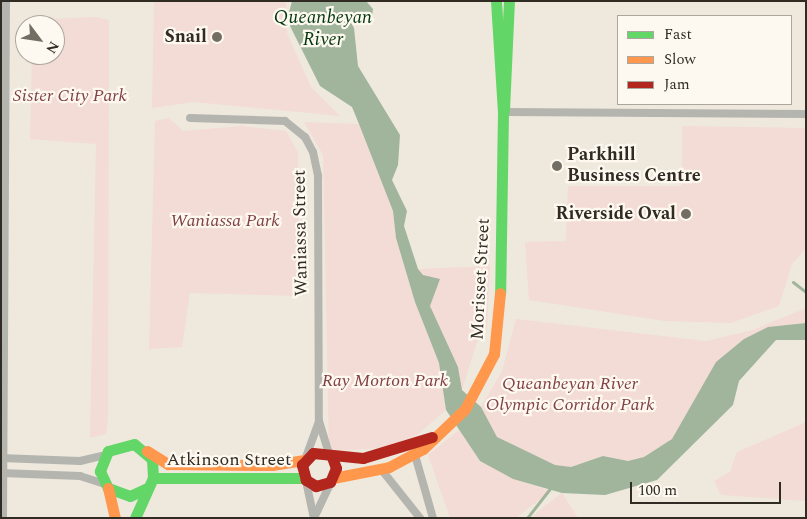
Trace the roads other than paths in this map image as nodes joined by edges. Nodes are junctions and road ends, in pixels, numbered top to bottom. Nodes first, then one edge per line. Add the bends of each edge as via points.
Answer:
1 (6, 1) edge
2 (496, 1) edge
3 (503, 1) edge
4 (509, 1) edge
5 (497, 21) junction
6 (503, 112) junction
7 (3, 114) edge
8 (806, 114) edge
9 (190, 118) dead end
10 (319, 421) junction
11 (442, 432) junction
12 (147, 452) junction
13 (388, 453) junction
14 (106, 455) junction
15 (415, 455) junction
16 (331, 456) junction
17 (2, 458) edge
18 (305, 459) junction
19 (381, 468) junction
20 (2, 473) edge
21 (305, 479) junction
22 (333, 479) junction
23 (150, 483) junction
24 (106, 486) junction
25 (2, 518) edge
26 (115, 518) edge
27 (135, 518) edge
28 (314, 518) edge
29 (420, 518) edge
30 (433, 518) edge

1 - 7 street
2 - 5 main road, Morisset Street
3 - 5 main road
4 - 6 main road, Morisset Street
5 - 6 main road, Morisset Street
6 - 8 street
6 - 11 main road, Morisset Street via 499,331 474,396
7 - 17 street
9 - 10 street, Waniassa Street via 285,121 305,137 313,152 318,176
10 - 16 street, Waniassa Street
10 - 18 street, Waniassa Street
11 - 13 main road, Morisset Street
11 - 15 main road, Morisset Street
12 - 14 main road via 125,443
12 - 18 main road, Atkinson Street via 168,464 272,465
12 - 23 main road
13 - 15 main road
13 - 16 main road
14 - 17 street via 81,461
14 - 24 main road via 100,471
15 - 19 main road
15 - 30 street
16 - 18 main road via 316,452
16 - 22 main road via 336,468
17 - 20 street
18 - 21 main road
19 - 22 main road
19 - 29 street
20 - 24 street via 80,476
20 - 25 street
21 - 22 main road via 319,486
21 - 23 main road, Atkinson Street
21 - 28 street
22 - 28 street
23 - 24 main road via 130,496
23 - 27 main road
24 - 26 main road

